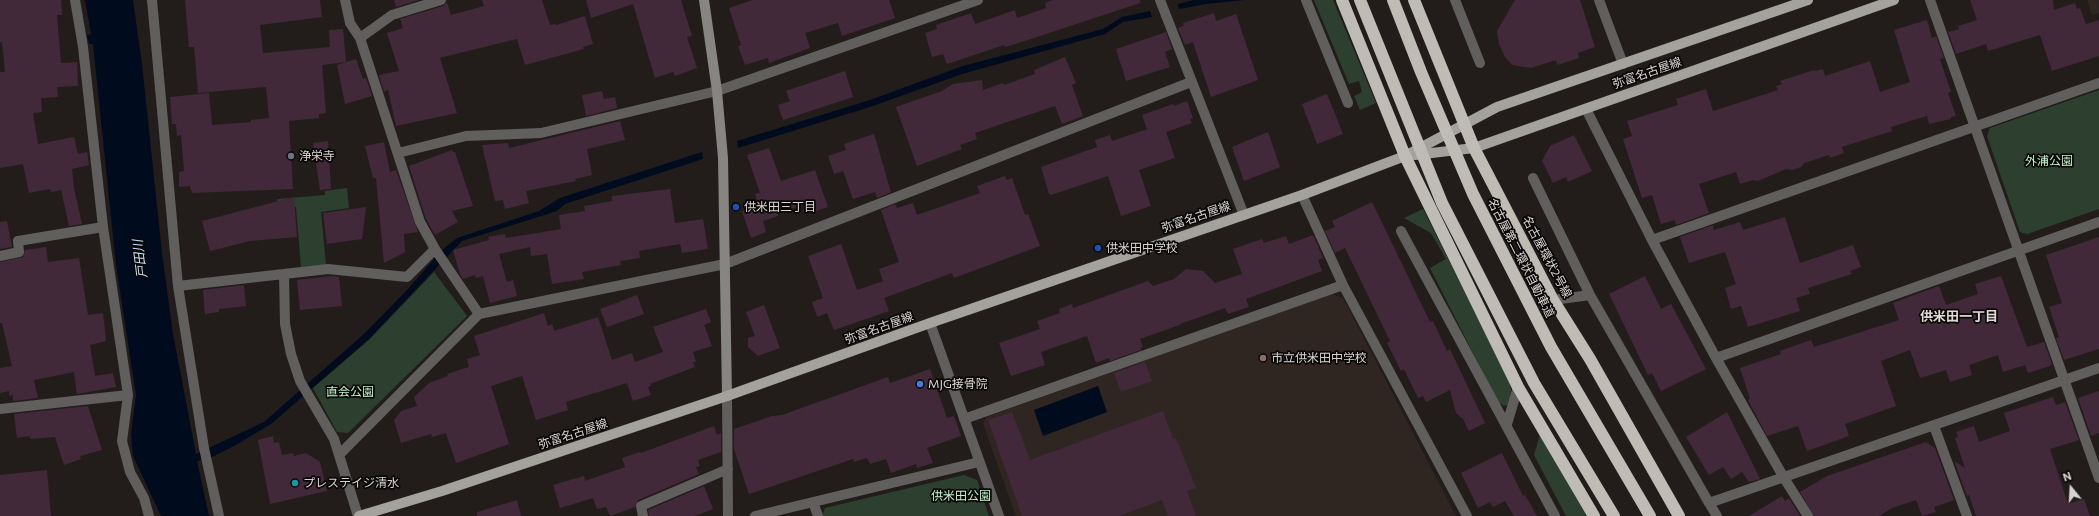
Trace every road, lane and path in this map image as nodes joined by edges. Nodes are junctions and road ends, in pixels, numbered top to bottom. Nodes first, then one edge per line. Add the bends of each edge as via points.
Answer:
1 (75, 0) edge
2 (152, 0) edge
3 (345, 0) edge
4 (441, 0) edge
5 (704, 0) edge
6 (978, 0) edge
7 (1160, 0) edge
8 (1306, 0) edge
9 (1342, 0) edge
10 (1360, 0) edge
11 (1393, 0) edge
12 (1414, 0) edge
13 (1455, 0) edge
14 (1599, 0) edge
15 (1808, 0) edge
16 (1894, 0) edge
17 (1930, 0) edge
18 (360, 38) junction
19 (1480, 62) dead end
20 (1623, 64) junction
21 (1191, 82) junction
22 (2099, 83) edge
23 (717, 91) junction
24 (1348, 102) dead end
25 (1586, 109) junction
26 (1463, 126) junction
27 (1975, 126) junction
28 (1474, 148) junction
29 (398, 153) junction
30 (1405, 156) junction
31 (1533, 178) dead end
32 (1302, 195) junction
33 (1244, 215) junction
34 (2099, 222) edge
35 (103, 227) junction
36 (1401, 231) dead end
37 (1652, 240) junction
38 (2018, 250) junction
39 (436, 251) junction
40 (0, 256) edge
41 (725, 264) junction
42 (284, 274) junction
43 (1343, 285) junction
44 (178, 286) junction
45 (1590, 295) junction
46 (1553, 300) junction
47 (479, 314) junction
48 (930, 323) junction
49 (1716, 358) junction
50 (2099, 368) edge
51 (2064, 380) junction
52 (1518, 387) junction
53 (128, 395) junction
54 (727, 396) junction
55 (0, 409) edge
56 (964, 419) junction
57 (1507, 424) junction
58 (1934, 426) junction
59 (339, 455) junction
60 (979, 462) junction
61 (728, 469) junction
62 (1784, 478) junction
63 (2099, 478) edge
64 (813, 502) junction
65 (1709, 503) junction
66 (149, 516) edge
67 (219, 516) edge
68 (358, 516) edge
69 (643, 516) edge
70 (728, 516) edge
71 (755, 516) edge
72 (818, 516) edge
73 (998, 516) edge
74 (1467, 516) edge
75 (1555, 516) edge
76 (1594, 516) edge
77 (1614, 516) edge
78 (1650, 516) edge
79 (1679, 516) edge
80 (1717, 516) edge
81 (1808, 516) edge
82 (1967, 516) edge

1 - 35 street via 83,47
2 - 44 street
3 - 18 street via 350,23
4 - 18 street via 392,15
5 - 23 street
6 - 23 street
7 - 21 street
8 - 24 street
9 - 30 highway
10 - 77 highway, bridge via 1442,203 1534,383
11 - 78 highway, 名古屋第二環状自動車道, bridge via 1420,72 1473,194 1551,347
12 - 26 highway, 名古屋環状2号線
13 - 19 street
14 - 20 street
15 - 20 main road, 弥富名古屋線
16 - 25 main road, 弥富名古屋線
17 - 27 street
18 - 29 street
20 - 26 main road, 弥富名古屋線 via 1497,107
21 - 33 street
21 - 41 street
22 - 27 street
23 - 29 street via 541,133 466,136
23 - 41 street via 723,158
25 - 28 main road, 弥富名古屋線
25 - 37 street
26 - 28 highway, 名古屋環状2号線
26 - 30 main road, 弥富名古屋線
27 - 37 street
27 - 38 street
28 - 30 main road, 弥富名古屋線
28 - 46 highway, 名古屋環状2号線
29 - 39 street via 420,222
30 - 32 main road, 弥富名古屋線
30 - 52 highway
31 - 45 street
32 - 33 main road, 弥富名古屋線
32 - 43 street
33 - 48 main road, 弥富名古屋線
34 - 38 street
35 - 40 street via 18,241 19,252
35 - 53 street
36 - 57 street
37 - 49 street
38 - 49 street
38 - 51 street
39 - 42 street via 407,277 328,269
39 - 47 street
41 - 47 street
41 - 54 street
42 - 44 street
42 - 59 street via 285,324 291,354 302,383 334,439
43 - 56 street
43 - 74 street
44 - 67 street via 206,455
45 - 46 street
45 - 65 street
46 - 79 highway, 名古屋環状2号線 via 1590,359
47 - 59 street
48 - 54 main road, 弥富名古屋線
48 - 56 street
49 - 62 street
50 - 51 street
51 - 58 street
51 - 63 street
52 - 57 street
52 - 76 highway
53 - 55 street
53 - 66 street via 122,441 124,454 144,498
54 - 61 street
54 - 68 main road, 弥富名古屋線 via 442,491
56 - 60 street
57 - 75 street
58 - 62 street
58 - 82 street
59 - 68 street
60 - 64 street
60 - 73 street
61 - 69 street via 641,506
61 - 70 street
62 - 65 street
62 - 81 street
64 - 71 street
64 - 72 street
65 - 80 street

